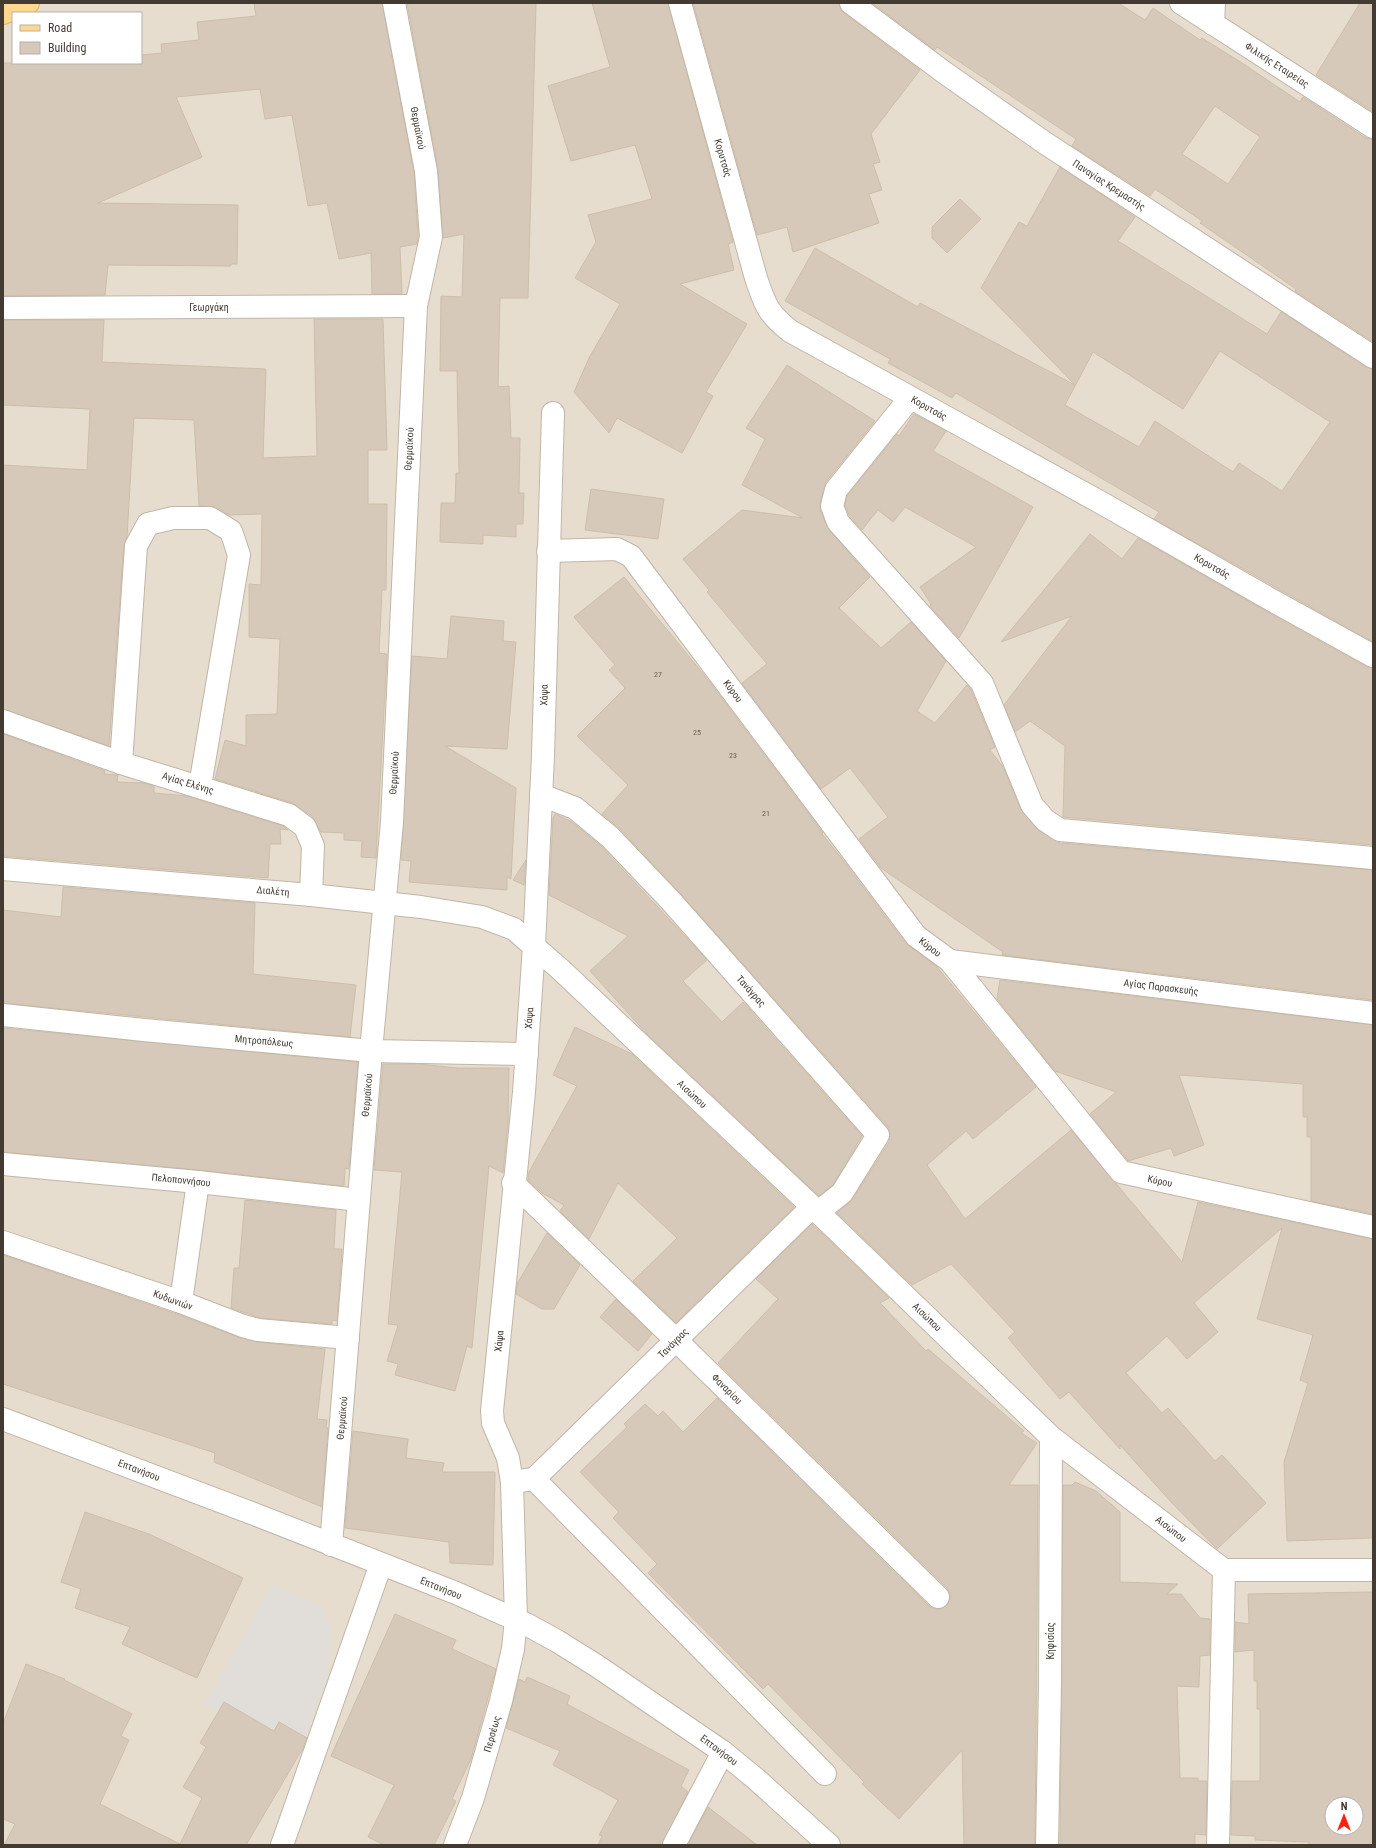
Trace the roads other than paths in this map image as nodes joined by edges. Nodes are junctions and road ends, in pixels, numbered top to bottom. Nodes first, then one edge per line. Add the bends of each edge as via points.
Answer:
1 (28, 3) edge
2 (394, 3) edge
3 (680, 3) edge
4 (851, 3) edge
5 (1181, 3) edge
6 (3, 13) edge
7 (1214, 14) edge
8 (1373, 127) edge
9 (416, 306) junction
10 (3, 308) edge
11 (1373, 357) edge
12 (910, 398) junction
13 (552, 413) dead end
14 (548, 551) junction
15 (1373, 656) edge
16 (3, 721) edge
17 (122, 763) junction
18 (200, 786) junction
19 (541, 795) junction
20 (1373, 858) edge
21 (3, 869) edge
22 (310, 895) junction
23 (386, 903) junction
24 (534, 946) junction
25 (950, 961) junction
26 (1373, 1013) edge
27 (3, 1015) edge
28 (371, 1051) junction
29 (527, 1054) junction
30 (3, 1164) edge
31 (198, 1182) junction
32 (513, 1183) junction
33 (359, 1200) junction
34 (815, 1209) junction
35 (1373, 1227) edge
36 (3, 1242) edge
37 (181, 1302) junction
38 (348, 1338) junction
39 (676, 1340) junction
40 (3, 1419) edge
41 (1051, 1437) junction
42 (534, 1480) junction
43 (512, 1482) junction
44 (331, 1545) junction
45 (381, 1564) junction
46 (1224, 1570) junction
47 (1373, 1570) edge
48 (938, 1598) dead end
49 (516, 1619) junction
50 (723, 1752) junction
51 (825, 1774) dead end
52 (282, 1845) edge
53 (455, 1845) edge
54 (674, 1845) edge
55 (828, 1845) edge
56 (1047, 1845) edge
57 (1218, 1845) edge

1 - 6 main road
2 - 9 street, Θερμαϊκού via 426,171 431,238
3 - 12 street, Κορυτσάς via 766,306 779,323 790,331
4 - 11 street, Παναγίας Κρεμαστής via 1044,143
5 - 7 street, Φιλικής Εταιρείας
7 - 8 street, Φιλικής Εταιρείας
9 - 10 street, Γεωργάκη
9 - 23 street, Θερμαϊκού via 393,806
12 - 15 street, Κορυτσάς
12 - 20 street via 836,490 832,506 838,522 982,683 1032,805 1044,820 1060,830
13 - 14 street, Χάψα
14 - 19 street, Χάψα
14 - 25 street, Κύρου via 618,549 631,556 916,936
16 - 17 street, Αγίας Ελένης
17 - 18 street, Αγίας Ελένης
17 - 18 street via 136,546 148,524 173,518 210,518 231,531 239,555
18 - 22 street, Αγίας Ελένης via 289,815 305,827 313,846
19 - 24 street, Χάψα
19 - 34 street, Τανάγρας via 575,808 610,837 670,900 878,1135 842,1193
21 - 22 street, Διαλέτη
22 - 23 street, Διαλέτη
23 - 24 street, Διαλέτη via 487,919 514,929
23 - 28 street, Θερμαϊκού
24 - 29 street, Χάψα
24 - 34 street, Αισώπου
25 - 26 street, Αγίας Παρασκευής
25 - 35 street, Κύρου via 1121,1172
27 - 28 street, Μητροπόλεως
28 - 29 street, Μητροπόλεως
28 - 33 street, Θερμαϊκού
29 - 32 street, Χάψα
30 - 31 street, Πελοποννήσου
31 - 33 street, Πελοποννήσου
31 - 37 street
32 - 39 street, Φαναρίου
32 - 43 street, Χάψα via 492,1411 493,1423 508,1458
33 - 38 street, Θερμαϊκού
34 - 39 street, Τανάγρας
34 - 41 street, Αισώπου
36 - 37 street, Κυδωνιών
37 - 38 street, Κυδωνιών via 258,1330
38 - 44 street, Θερμαϊκού
39 - 42 street, Τανάγρας
39 - 48 street, Φαναρίου
40 - 44 street, Επτανήσου
41 - 46 street, Αισώπου
41 - 56 street, Κηφισίας
42 - 43 street
42 - 51 street
43 - 49 street, Χάψα
44 - 45 street, Επτανήσου
45 - 49 street, Επτανήσου
45 - 52 street
46 - 47 street
46 - 57 street
49 - 50 street, Επτανήσου via 598,1666
49 - 53 street, Περσέως via 513,1649 501,1702 473,1798
50 - 54 street
50 - 55 street, Επτανήσου

